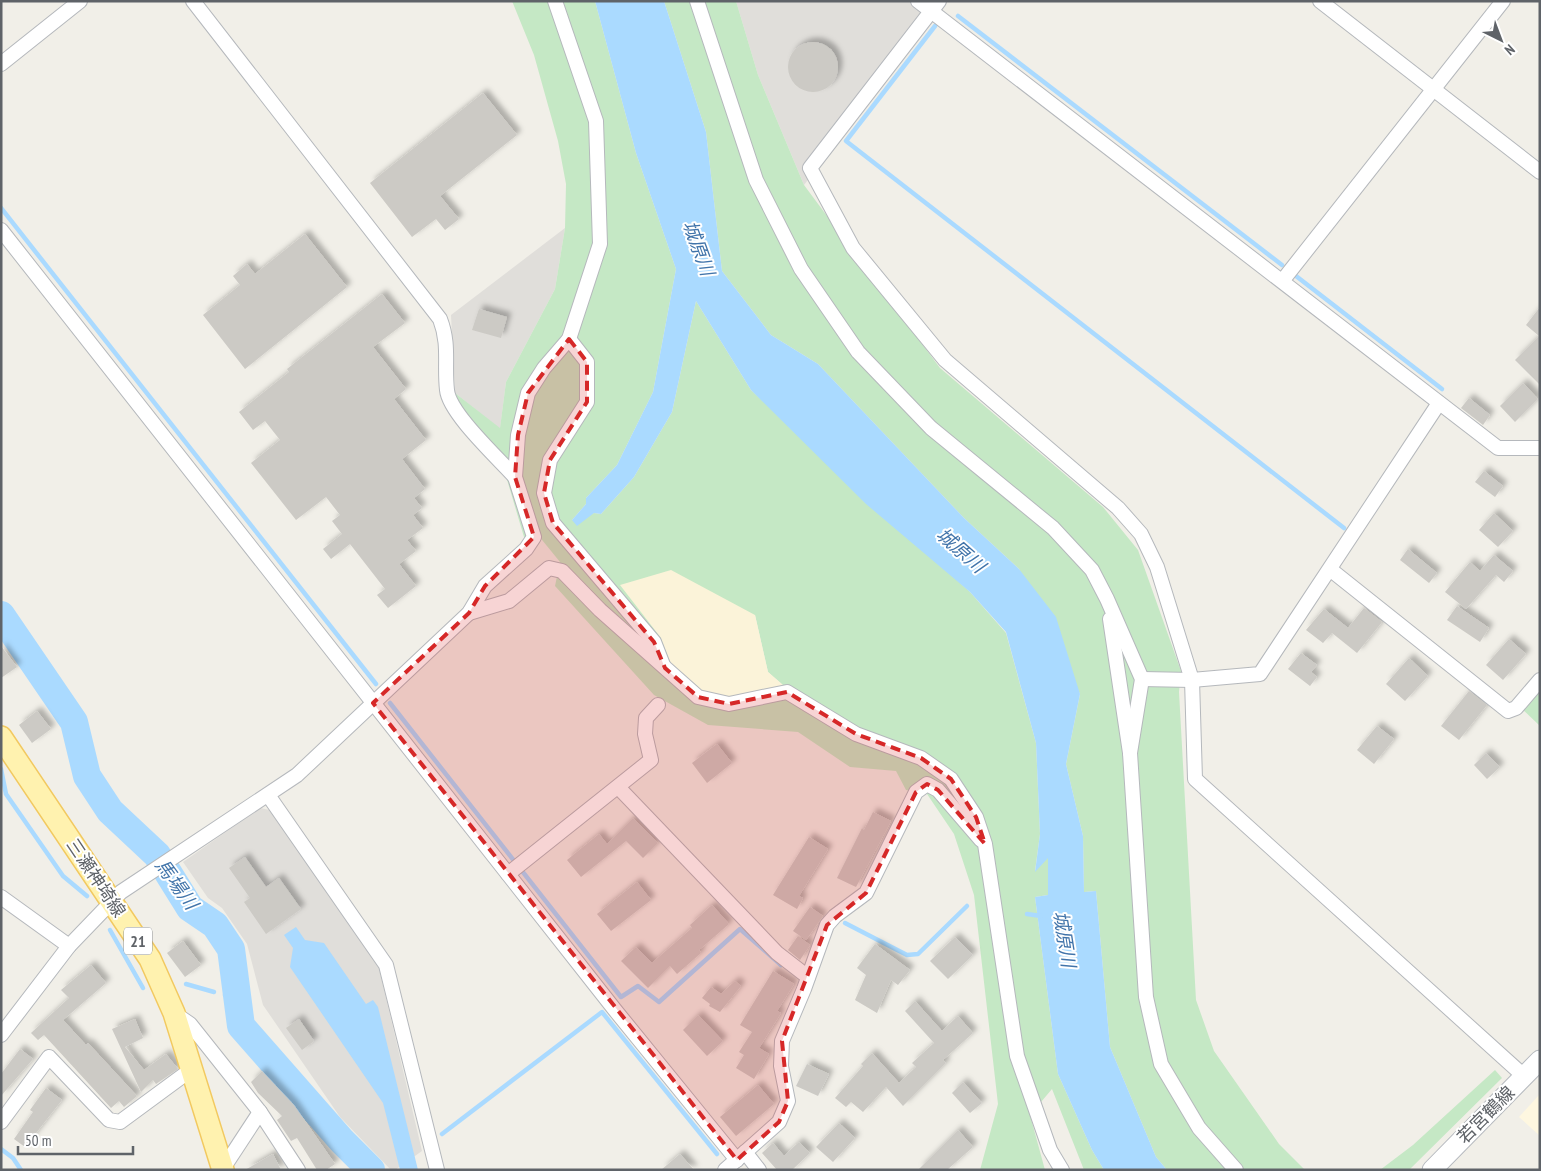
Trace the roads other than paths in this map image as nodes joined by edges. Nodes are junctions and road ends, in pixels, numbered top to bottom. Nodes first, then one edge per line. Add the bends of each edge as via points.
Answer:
1 (80, 1) edge
2 (194, 1) edge
3 (554, 1) edge
4 (697, 1) edge
5 (918, 1) edge
6 (1320, 1) edge
7 (1504, 1) edge
8 (935, 7) edge
9 (1, 64) edge
10 (1434, 90) junction
11 (1540, 172) edge
12 (1, 230) edge
13 (1283, 280) junction
14 (569, 338) junction
15 (1439, 403) junction
16 (1540, 448) edge
17 (515, 477) junction
18 (1331, 570) junction
19 (1107, 599) junction
20 (469, 613) junction
21 (664, 668) junction
22 (1142, 679) junction
23 (1192, 680) junction
24 (1540, 680) edge
25 (373, 704) junction
26 (658, 705) dead end
27 (1, 736) edge
28 (1130, 753) junction
29 (618, 787) junction
30 (268, 795) junction
31 (985, 844) junction
32 (508, 874) junction
33 (1, 897) edge
34 (113, 903) junction
35 (69, 946) junction
36 (808, 977) junction
37 (174, 1013) junction
38 (1, 1035) edge
39 (1540, 1060) edge
40 (192, 1069) junction
41 (1525, 1076) junction
42 (260, 1112) junction
43 (1, 1122) edge
44 (741, 1156) junction
45 (222, 1169) edge
46 (298, 1170) edge
47 (437, 1170) edge
48 (725, 1170) edge
49 (759, 1170) edge
50 (1062, 1170) edge
51 (1236, 1170) edge
52 (1432, 1170) edge

1 - 9 street
2 - 17 street via 440,319 447,336 447,392 454,410
3 - 14 street via 596,121 600,244
4 - 19 street via 756,180 801,269 858,352 931,428 1053,528 1092,570
5 - 8 street
6 - 10 street
7 - 10 street
8 - 13 street
8 - 23 street via 810,168 853,248 945,360 1118,508 1142,534 1157,568
10 - 11 street
10 - 13 street
12 - 25 street
13 - 15 street
14 - 17 street via 528,393 518,435
14 - 21 street via 587,362 587,402 550,460 544,493 553,523 654,642
15 - 16 street via 1498,448
15 - 18 street
17 - 20 street via 534,537 526,549 485,586
18 - 23 street via 1260,674
18 - 24 street via 1508,711 1516,708
19 - 22 street
19 - 28 street
20 - 21 street via 509,601 549,568 562,571
20 - 25 street
21 - 31 street via 698,696 729,704 787,692 856,734 920,758 951,779 976,817
22 - 23 street
22 - 28 street
23 - 41 street via 1195,778
25 - 30 street via 297,774
25 - 32 street
26 - 29 street via 646,718 645,734 651,760
27 - 34 main road, 三瀬神埼線 / 21
28 - 51 street via 1146,997 1161,1064 1199,1128
29 - 32 street
29 - 36 street via 776,953
30 - 34 street via 121,892
30 - 47 street via 386,965
31 - 36 street via 938,790 927,784 916,792 866,893 827,926
31 - 50 street via 1017,1056 1050,1150
32 - 44 street
33 - 35 street
34 - 35 street
34 - 37 main road, 三瀬神埼線 / 21 via 150,959
35 - 38 street
36 - 44 street via 782,1041 788,1102 779,1122
37 - 40 main road, 三瀬神埼線 / 21
37 - 42 street via 190,1024
39 - 41 main road, 若宮鶴線
40 - 43 street via 120,1122 109,1120 49,1057
40 - 45 main road, 三瀬神埼線 / 21
41 - 52 main road, 若宮鶴線
42 - 45 street
42 - 46 street
44 - 48 street
44 - 49 street

